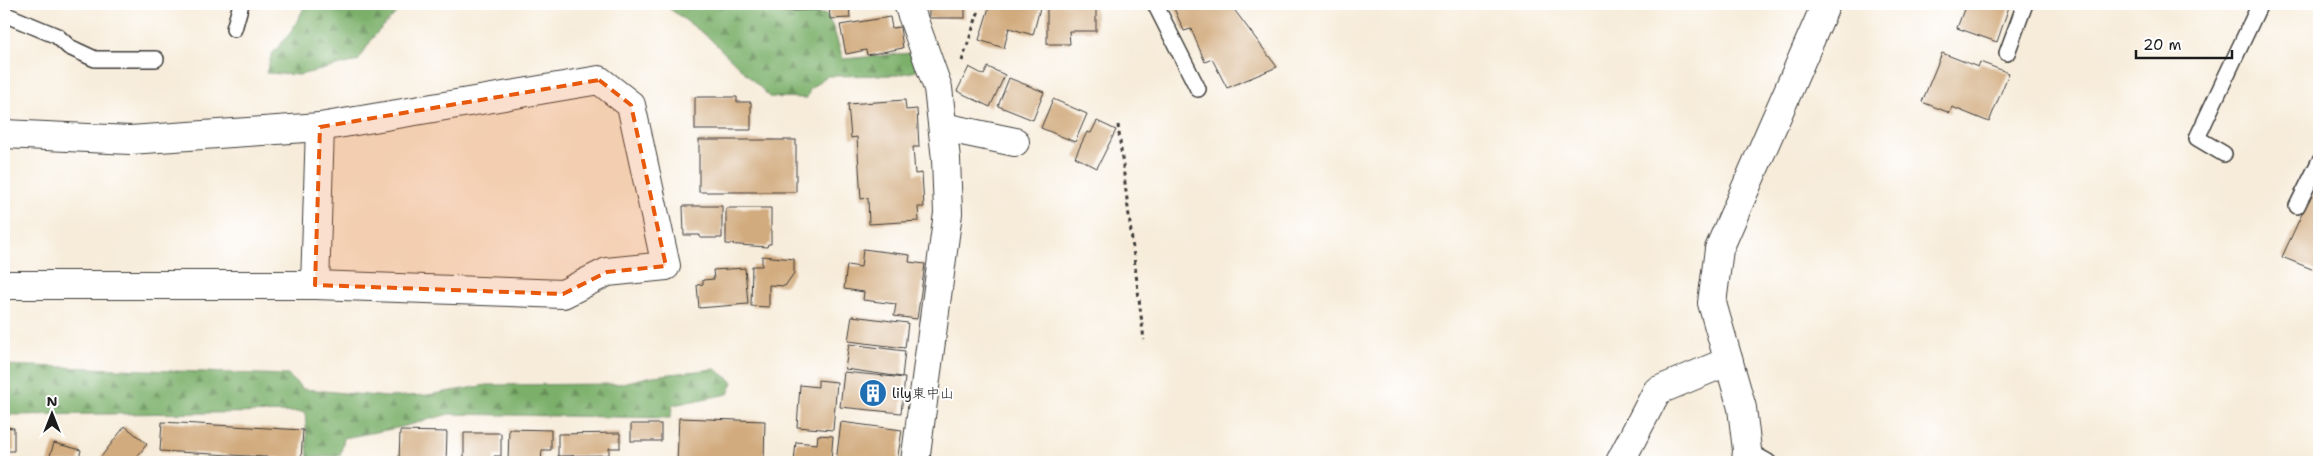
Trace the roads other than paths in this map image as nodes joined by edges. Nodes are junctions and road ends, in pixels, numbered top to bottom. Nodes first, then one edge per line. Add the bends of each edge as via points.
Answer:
1 (11, 4) edge
2 (241, 4) edge
3 (908, 4) edge
4 (1155, 4) edge
5 (1826, 4) edge
6 (2025, 4) edge
7 (2260, 4) edge
8 (4, 7) edge
9 (4, 14) edge
10 (234, 29) dead end
11 (2007, 53) dead end
12 (156, 59) dead end
13 (1198, 89) dead end
14 (320, 127) junction
15 (943, 127) junction
16 (4, 134) edge
17 (1015, 142) dead end
18 (2224, 154) dead end
19 (2319, 162) edge
20 (2297, 206) dead end
21 (4, 285) edge
22 (316, 285) junction
23 (1729, 361) junction
24 (1754, 458) edge
25 (915, 462) edge
26 (1620, 462) edge

1 - 8 lane
2 - 10 lane
3 - 15 street via 938,88
4 - 13 lane
5 - 23 street via 1719,249 1712,303
6 - 11 lane
7 - 18 lane via 2197,138
9 - 12 lane via 57,36 69,47 95,59
14 - 16 street via 130,140
14 - 22 street
14 - 22 street via 599,80 631,105 666,266 607,272 563,294
15 - 17 street
15 - 25 street via 948,213
19 - 20 lane
21 - 22 street
23 - 24 street
23 - 26 street via 1657,391

